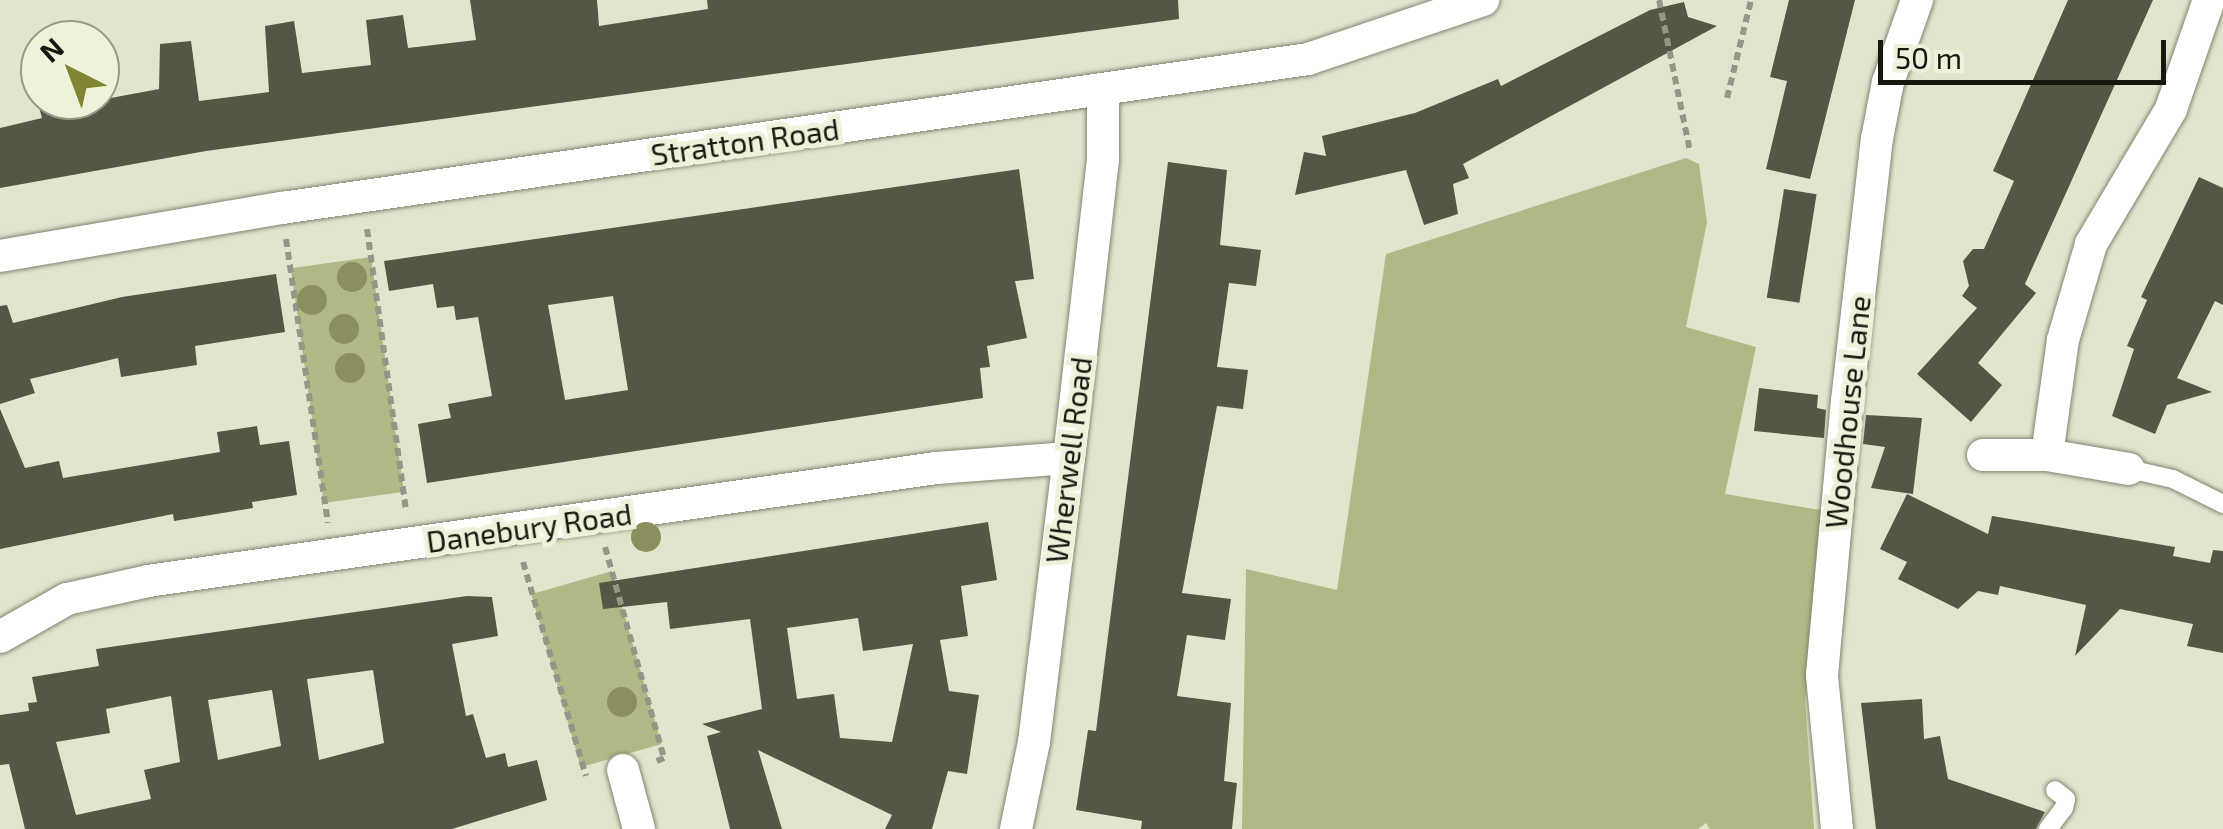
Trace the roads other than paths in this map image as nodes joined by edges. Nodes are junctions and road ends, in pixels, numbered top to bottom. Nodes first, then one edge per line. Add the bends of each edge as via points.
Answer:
1 (1483, 0) edge
2 (1917, 0) edge
3 (2208, 0) edge
4 (1103, 90) junction
5 (0, 256) edge
6 (1983, 455) dead end
7 (2047, 455) junction
8 (1069, 458) junction
9 (2130, 469) joint
10 (2223, 504) edge
11 (0, 637) edge
12 (623, 770) road end
13 (2055, 790) dead end
14 (639, 829) edge
15 (1016, 829) edge
16 (1837, 829) edge
17 (2048, 829) edge

1 - 4 street, Stratton Road via 1308,58
2 - 16 street, Woodhouse Lane via 1888,82 1877,139 1847,401 1822,675
3 - 7 street via 2171,109 2090,244 2063,340
4 - 5 street, Stratton Road via 282,208
4 - 8 street, Wherwell Road via 1103,159
6 - 7 street
7 - 9 street
8 - 11 street, Danebury Road via 965,464 88,593
8 - 15 street, Wherwell Road via 1034,742
9 - 10 lane via 2173,478
12 - 14 street
13 - 17 lane via 2066,800

